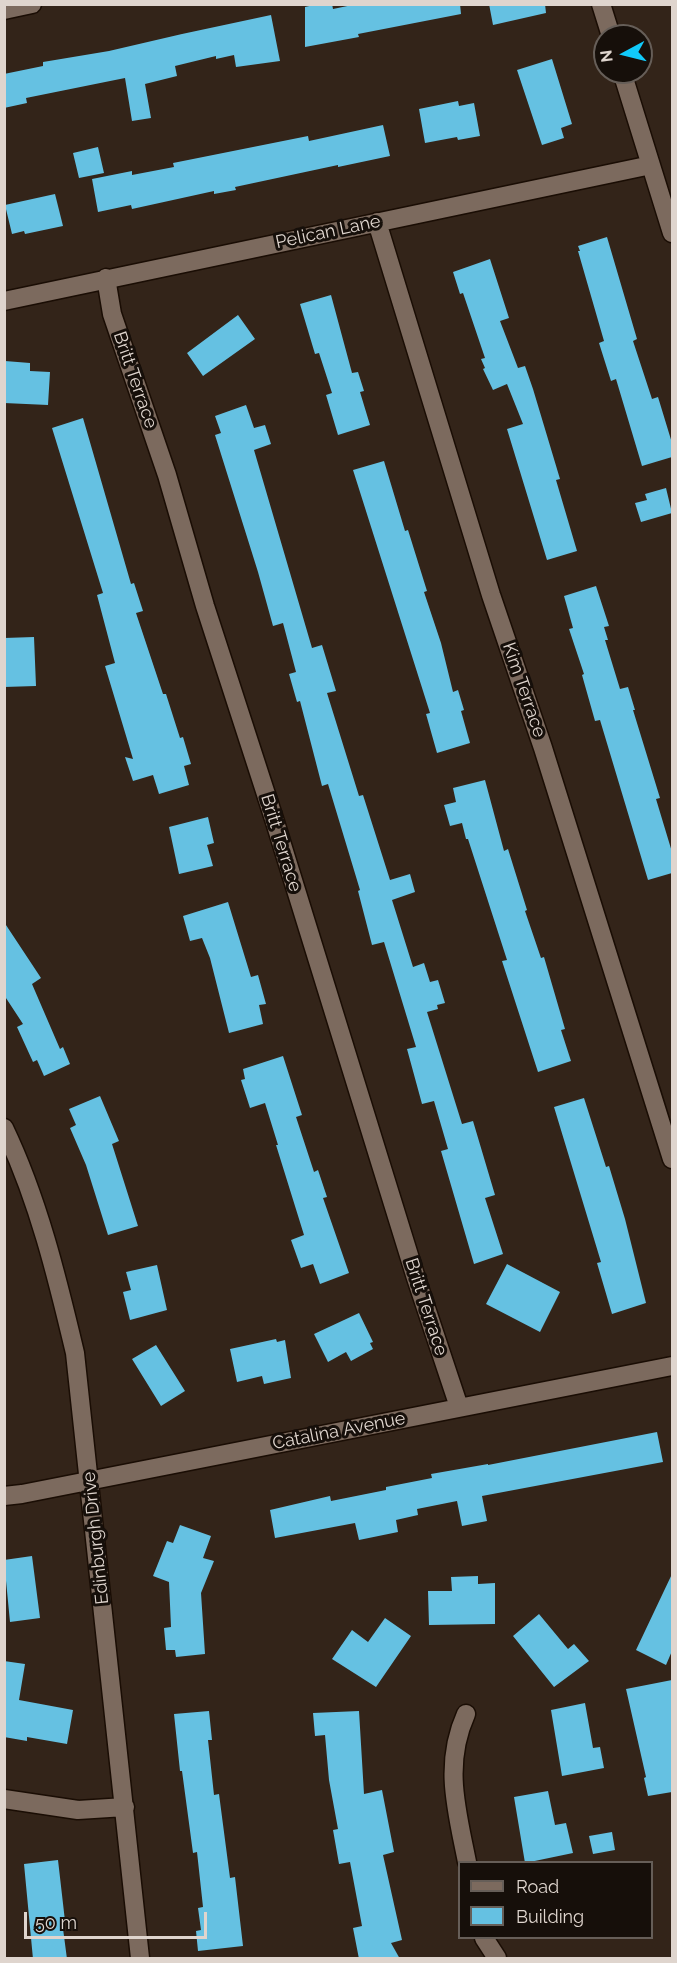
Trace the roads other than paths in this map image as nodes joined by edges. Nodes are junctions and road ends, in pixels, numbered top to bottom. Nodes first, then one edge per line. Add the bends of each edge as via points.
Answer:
1 (32, 4) edge
2 (601, 4) edge
3 (4, 10) edge
4 (607, 24) edge
5 (626, 84) edge
6 (651, 165) junction
7 (377, 222) junction
8 (672, 233) edge
9 (105, 278) junction
10 (4, 300) edge
11 (4, 1128) edge
12 (672, 1159) edge
13 (672, 1366) edge
14 (459, 1407) junction
15 (90, 1481) junction
16 (4, 1496) edge
17 (466, 1714) dead end
18 (4, 1799) edge
19 (124, 1808) junction
20 (467, 1861) edge
21 (485, 1939) edge
22 (140, 1959) edge
23 (497, 1959) edge

1 - 3 street
2 - 4 street
5 - 6 street
6 - 7 street, Pelican Lane
6 - 8 street
7 - 9 street, Pelican Lane
7 - 12 street, Kim Terrace via 491,595
9 - 10 street, Pelican Lane
9 - 14 street, Britt Terrace via 112,314 167,475
11 - 15 street, Edinburgh Drive via 34,1202 59,1283 75,1353
13 - 14 street, Catalina Avenue
14 - 15 street, Catalina Avenue
15 - 16 street, Catalina Avenue
15 - 19 street, Edinburgh Drive
17 - 20 street via 453,1758 452,1787
18 - 19 street via 78,1810
19 - 22 street, Edinburgh Drive
21 - 23 street

